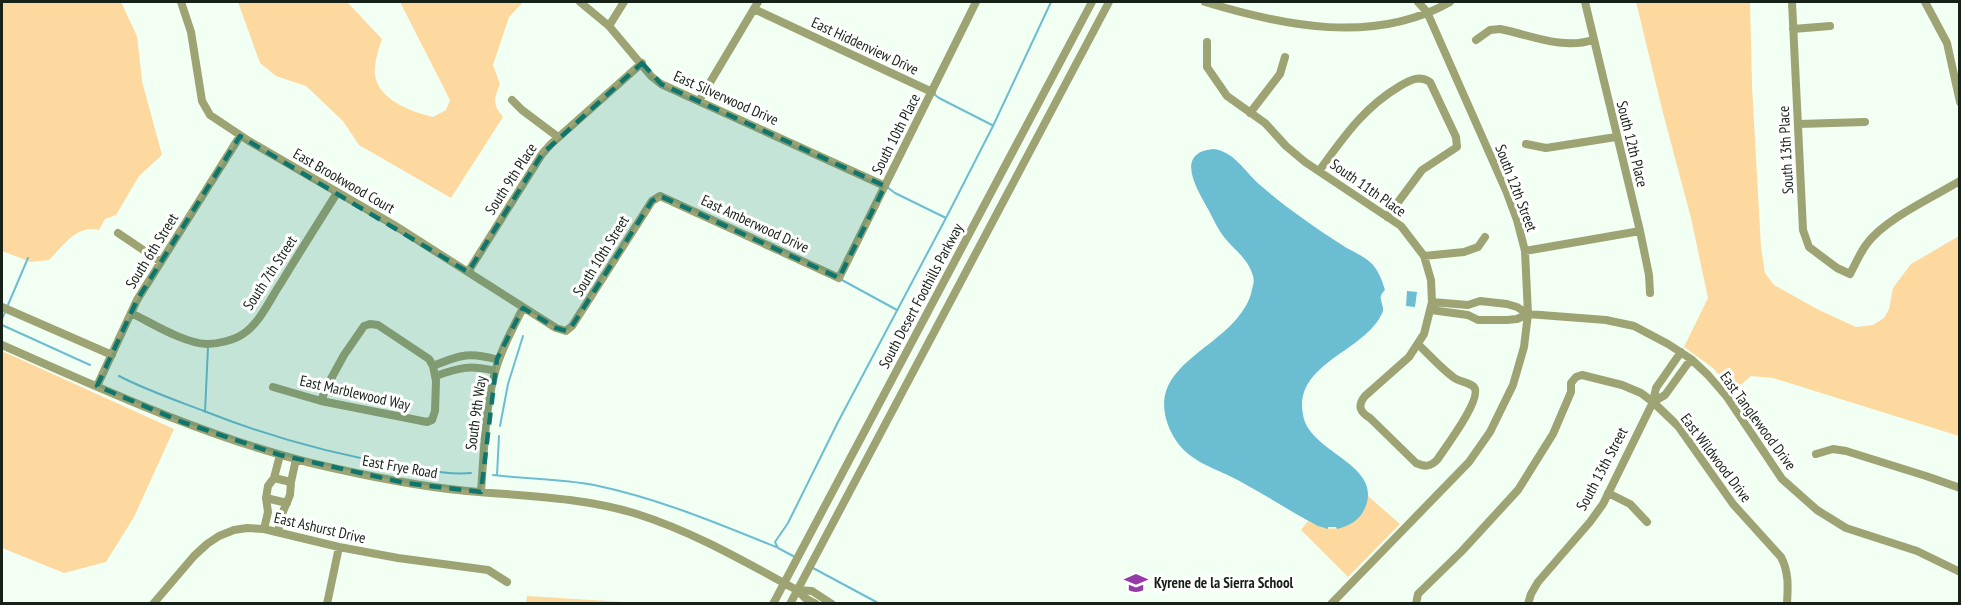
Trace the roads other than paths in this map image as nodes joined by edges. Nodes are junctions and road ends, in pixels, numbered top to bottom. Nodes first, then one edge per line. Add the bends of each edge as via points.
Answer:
1 (181, 2) edge
2 (580, 2) edge
3 (624, 2) edge
4 (976, 2) edge
5 (1092, 2) edge
6 (1109, 2) edge
7 (1207, 2) edge
8 (1418, 2) edge
9 (1428, 2) edge
10 (1450, 2) edge
11 (1585, 2) edge
12 (1792, 2) edge
13 (1925, 2) edge
14 (756, 5) edge
15 (1427, 12) junction
16 (609, 26) junction
17 (1830, 26) dead end
18 (1793, 29) junction
19 (1476, 40) dead end
20 (1593, 40) junction
21 (1207, 42) dead end
22 (1285, 57) dead end
23 (642, 63) junction
24 (932, 92) junction
25 (512, 100) dead end
26 (699, 101) junction
27 (1959, 102) edge
28 (1250, 113) junction
29 (1865, 122) dead end
30 (1799, 124) junction
31 (240, 136) junction
32 (558, 137) junction
33 (1616, 137) junction
34 (1526, 144) dead end
35 (1319, 171) junction
36 (1959, 181) edge
37 (885, 186) junction
38 (337, 193) junction
39 (660, 196) joint
40 (1388, 217) junction
41 (1640, 231) junction
42 (118, 233) dead end
43 (1485, 237) dead end
44 (1525, 251) junction
45 (1424, 256) junction
46 (161, 262) junction
47 (468, 272) junction
48 (839, 278) joint
49 (1650, 293) dead end
50 (1492, 302) junction
51 (1432, 306) junction
52 (2, 307) edge
53 (523, 308) junction
54 (131, 313) junction
55 (1528, 314) junction
56 (1491, 320) junction
57 (566, 331) joint
58 (2, 345) edge
59 (1419, 345) junction
60 (1681, 352) junction
61 (112, 355) junction
62 (1691, 359) junction
63 (500, 360) junction
64 (899, 364) junction
65 (434, 366) junction
66 (913, 370) junction
67 (495, 371) junction
68 (436, 375) junction
69 (1663, 377) junction
70 (1673, 385) junction
71 (98, 386) junction
72 (273, 387) dead end
73 (321, 401) junction
74 (1653, 402) junction
75 (280, 454) junction
76 (1816, 454) dead end
77 (297, 459) junction
78 (274, 478) junction
79 (291, 482) junction
80 (1959, 488) edge
81 (481, 492) junction
82 (1608, 493) junction
83 (266, 498) junction
84 (286, 503) junction
85 (1647, 522) dead end
86 (264, 529) junction
87 (278, 532) junction
88 (339, 547) junction
89 (1959, 572) edge
90 (507, 582) dead end
91 (784, 583) junction
92 (797, 590) junction
93 (828, 602) edge
94 (153, 603) edge
95 (327, 603) edge
96 (773, 603) edge
97 (790, 603) edge
98 (816, 603) edge
99 (1332, 603) edge
100 (1416, 603) edge
101 (1528, 603) edge
102 (1787, 603) edge

1 - 31 street, East Brookwood Court via 191,32 202,101 210,115
2 - 16 street, East Silverwood Drive
3 - 16 street
4 - 24 street, South 10th Place
5 - 64 street, South Desert Foothills Parkway
6 - 66 street, South Desert Foothills Parkway
7 - 15 street via 1339,28 1388,25
8 - 15 street, South 12th Street
9 - 15 street, South 12th Street
10 - 15 street
11 - 20 street, South 12th Place
12 - 18 street, South 13th Place
13 - 27 street via 1947,43
14 - 24 street, East Hiddenview Drive
14 - 26 street
15 - 44 street, South 12th Street via 1507,193
16 - 23 street, East Silverwood Drive
17 - 18 street
18 - 30 street, South 13th Place
19 - 20 street via 1490,30 1500,29 1563,44
20 - 33 street, South 12th Place
21 - 28 street, South 11th Place via 1207,67 1227,96
22 - 28 street via 1280,74
23 - 26 street, East Silverwood Drive via 661,84
23 - 32 street, South 9th Place
24 - 37 street, South 10th Place
25 - 32 street
26 - 37 street, East Silverwood Drive
28 - 35 street, South 11th Place
29 - 30 street
30 - 36 street, South 13th Place via 1803,230 1809,247 1850,274 1866,244 1880,231
31 - 38 street, East Brookwood Court
31 - 46 street, South 6th Street
32 - 47 street, South 9th Place via 531,170
33 - 34 street via 1546,148
33 - 41 street, South 12th Place
35 - 40 street, South 11th Place
35 - 40 street via 1372,105 1416,78 1430,82 1457,147 1422,170
37 - 48 street, South 10th Place
38 - 47 street, East Brookwood Court
38 - 54 street, South 7th Street via 253,325 242,335 208,344 183,338
39 - 48 street, East Amberwood Drive
39 - 57 street, South 10th Street via 652,201
40 - 45 street, South 11th Place via 1401,226
41 - 44 street
41 - 49 street, South 12th Place
42 - 46 street
43 - 45 street via 1478,247 1464,252
44 - 55 street, South 12th Street
45 - 51 street, South 11th Place via 1431,280
46 - 54 street, South 6th Street
47 - 53 street, East Brookwood Court
50 - 51 street, East Tanglewood Drive
50 - 55 street, East Tanglewood Drive via 1517,307
50 - 56 street
51 - 56 street, East Tanglewood Drive via 1478,320
51 - 59 street, South 11th Place
52 - 61 street
53 - 57 street, East Brookwood Court
53 - 63 street, South 9th Way
54 - 61 street, South 6th Street
55 - 56 street, East Tanglewood Drive via 1517,319
55 - 60 street, East Tanglewood Drive via 1634,326
55 - 99 street, South 12th Street via 1513,385 1490,432 1469,462
58 - 71 street, East Frye Road
59 - 59 street, South 11th Place via 1455,379 1473,385 1476,390 1471,408 1437,460 1424,466 1416,463 1360,407 1365,396
60 - 62 street, East Tanglewood Drive
60 - 69 street, South 13th Street
61 - 71 street, South 6th Street
62 - 70 street, South 13th Street
62 - 89 street, East Tanglewood Drive via 1726,397 1782,479 1817,510 1846,528 1928,555
63 - 65 street via 466,354
63 - 67 street, South 9th Way
64 - 66 street
64 - 91 street, South Desert Foothills Parkway
65 - 68 street
65 - 73 street via 378,325 370,324 364,326 344,355
66 - 92 street, South Desert Foothills Parkway
67 - 68 street via 473,366
67 - 81 street, South 9th Way
68 - 73 street, East Marblewood Way via 435,411 427,422
69 - 70 street
69 - 74 street, South 13th Street
70 - 74 street, South 13th Street
71 - 75 street, East Frye Road via 182,422
72 - 73 street, East Marblewood Way
74 - 82 street, South 13th Street
74 - 100 street, East Wildwood Drive via 1622,385 1576,377 1553,434 1518,490 1418,594
74 - 102 street, East Wildwood Drive via 1677,426 1733,504 1785,565
75 - 77 street, East Frye Road
75 - 78 street
76 - 80 street via 1833,448 1846,451
77 - 79 street
77 - 81 street, East Frye Road via 405,483
78 - 79 street
78 - 83 street
79 - 84 street
81 - 91 street, East Frye Road via 576,501 638,514 703,540
82 - 85 street via 1630,504
82 - 101 street, South 13th Street via 1590,522 1538,582
83 - 84 street
83 - 86 street
84 - 87 street
86 - 87 street, East Ashurst Drive
86 - 94 street, East Ashurst Drive via 234,530 219,536 194,556
87 - 88 street, East Ashurst Drive
88 - 90 street, East Ashurst Drive via 488,570
88 - 95 street
91 - 92 street, East Frye Road
91 - 96 street, South Desert Foothills Parkway
92 - 93 street, East Frye Road via 812,591
92 - 97 street, South Desert Foothills Parkway
92 - 98 street, East Frye Road

